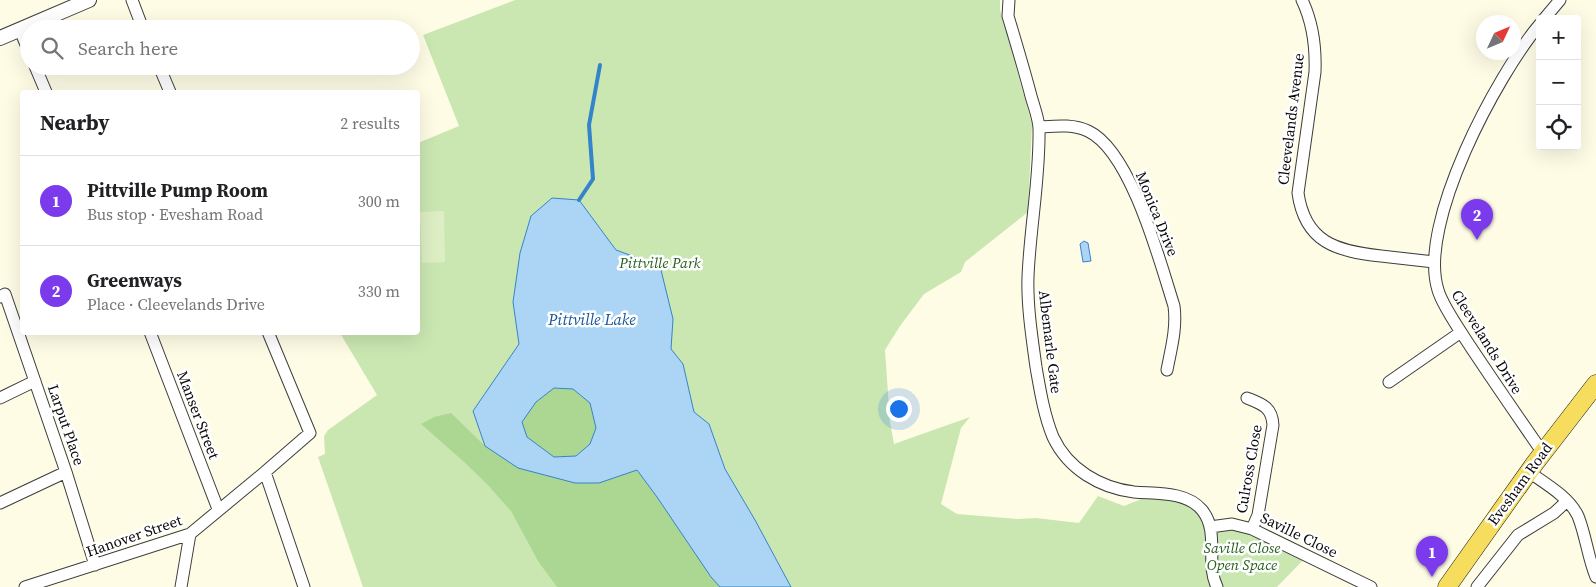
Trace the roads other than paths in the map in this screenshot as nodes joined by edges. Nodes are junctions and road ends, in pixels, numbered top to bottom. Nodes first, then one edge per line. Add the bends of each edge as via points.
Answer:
1 (89, 0) edge
2 (132, 0) edge
3 (1009, 0) edge
4 (1302, 0) edge
5 (1560, 0) edge
6 (1547, 15) edge
7 (43, 20) edge
8 (140, 20) edge
9 (1536, 29) edge
10 (20, 30) edge
11 (0, 38) edge
12 (39, 75) edge
13 (163, 75) edge
14 (45, 90) edge
15 (169, 90) edge
16 (1040, 127) junction
17 (1434, 262) junction
18 (3, 296) edge
19 (1461, 332) junction
20 (151, 335) edge
21 (269, 335) edge
22 (1167, 370) dead end
23 (35, 381) junction
24 (1389, 382) dead end
25 (1596, 384) edge
26 (0, 398) edge
27 (1247, 398) dead end
28 (1542, 453) junction
29 (66, 472) junction
30 (265, 472) junction
31 (1529, 472) junction
32 (1567, 501) junction
33 (0, 503) edge
34 (218, 509) junction
35 (1210, 527) junction
36 (1252, 529) junction
37 (190, 534) junction
38 (95, 565) junction
39 (1596, 577) edge
40 (25, 587) edge
41 (181, 587) edge
42 (304, 587) edge
43 (1217, 587) edge
44 (1371, 587) edge
45 (1447, 587) edge
46 (1478, 587) edge

1 - 7 street
2 - 8 street
3 - 16 street, Albemarle Gate via 1008,16
4 - 17 street, Cleevelands Avenue via 1311,24 1316,56 1298,193 1301,210 1309,226 1328,244 1344,251
5 - 6 street
9 - 17 street, Cleevelands Drive via 1499,84 1465,151 1444,210
10 - 11 street
12 - 14 street
13 - 15 street
16 - 22 street, Monica Drive via 1072,126 1089,131 1108,146 1126,177 1149,228 1174,306 1176,318
16 - 35 street, Albemarle Gate via 1028,278 1040,392 1052,434 1068,460 1086,475 1121,490 1169,494 1189,501 1203,512
17 - 19 street, Cleevelands Drive via 1438,293
18 - 23 street, Larput Place
19 - 24 street
19 - 28 street, Cleevelands Drive
20 - 34 street, Manser Street
21 - 30 street, Hanover Street via 310,433
23 - 26 street
23 - 29 street, Larput Place
25 - 28 main road, Evesham Road
27 - 36 street, Culross Close via 1266,407 1273,425 1258,515
28 - 31 main road, Evesham Road
29 - 33 street
29 - 38 street, Larput Place
30 - 34 street, Hanover Street
30 - 42 street
31 - 32 street
31 - 45 main road, Evesham Road
32 - 39 street via 1578,516
32 - 46 street via 1518,535
34 - 37 street, Hanover Street
35 - 36 street, Saville Close via 1232,524
35 - 43 street via 1212,569
36 - 44 street, Saville Close
37 - 38 street, Hanover Street
37 - 41 street
38 - 40 street, Hanover Street

